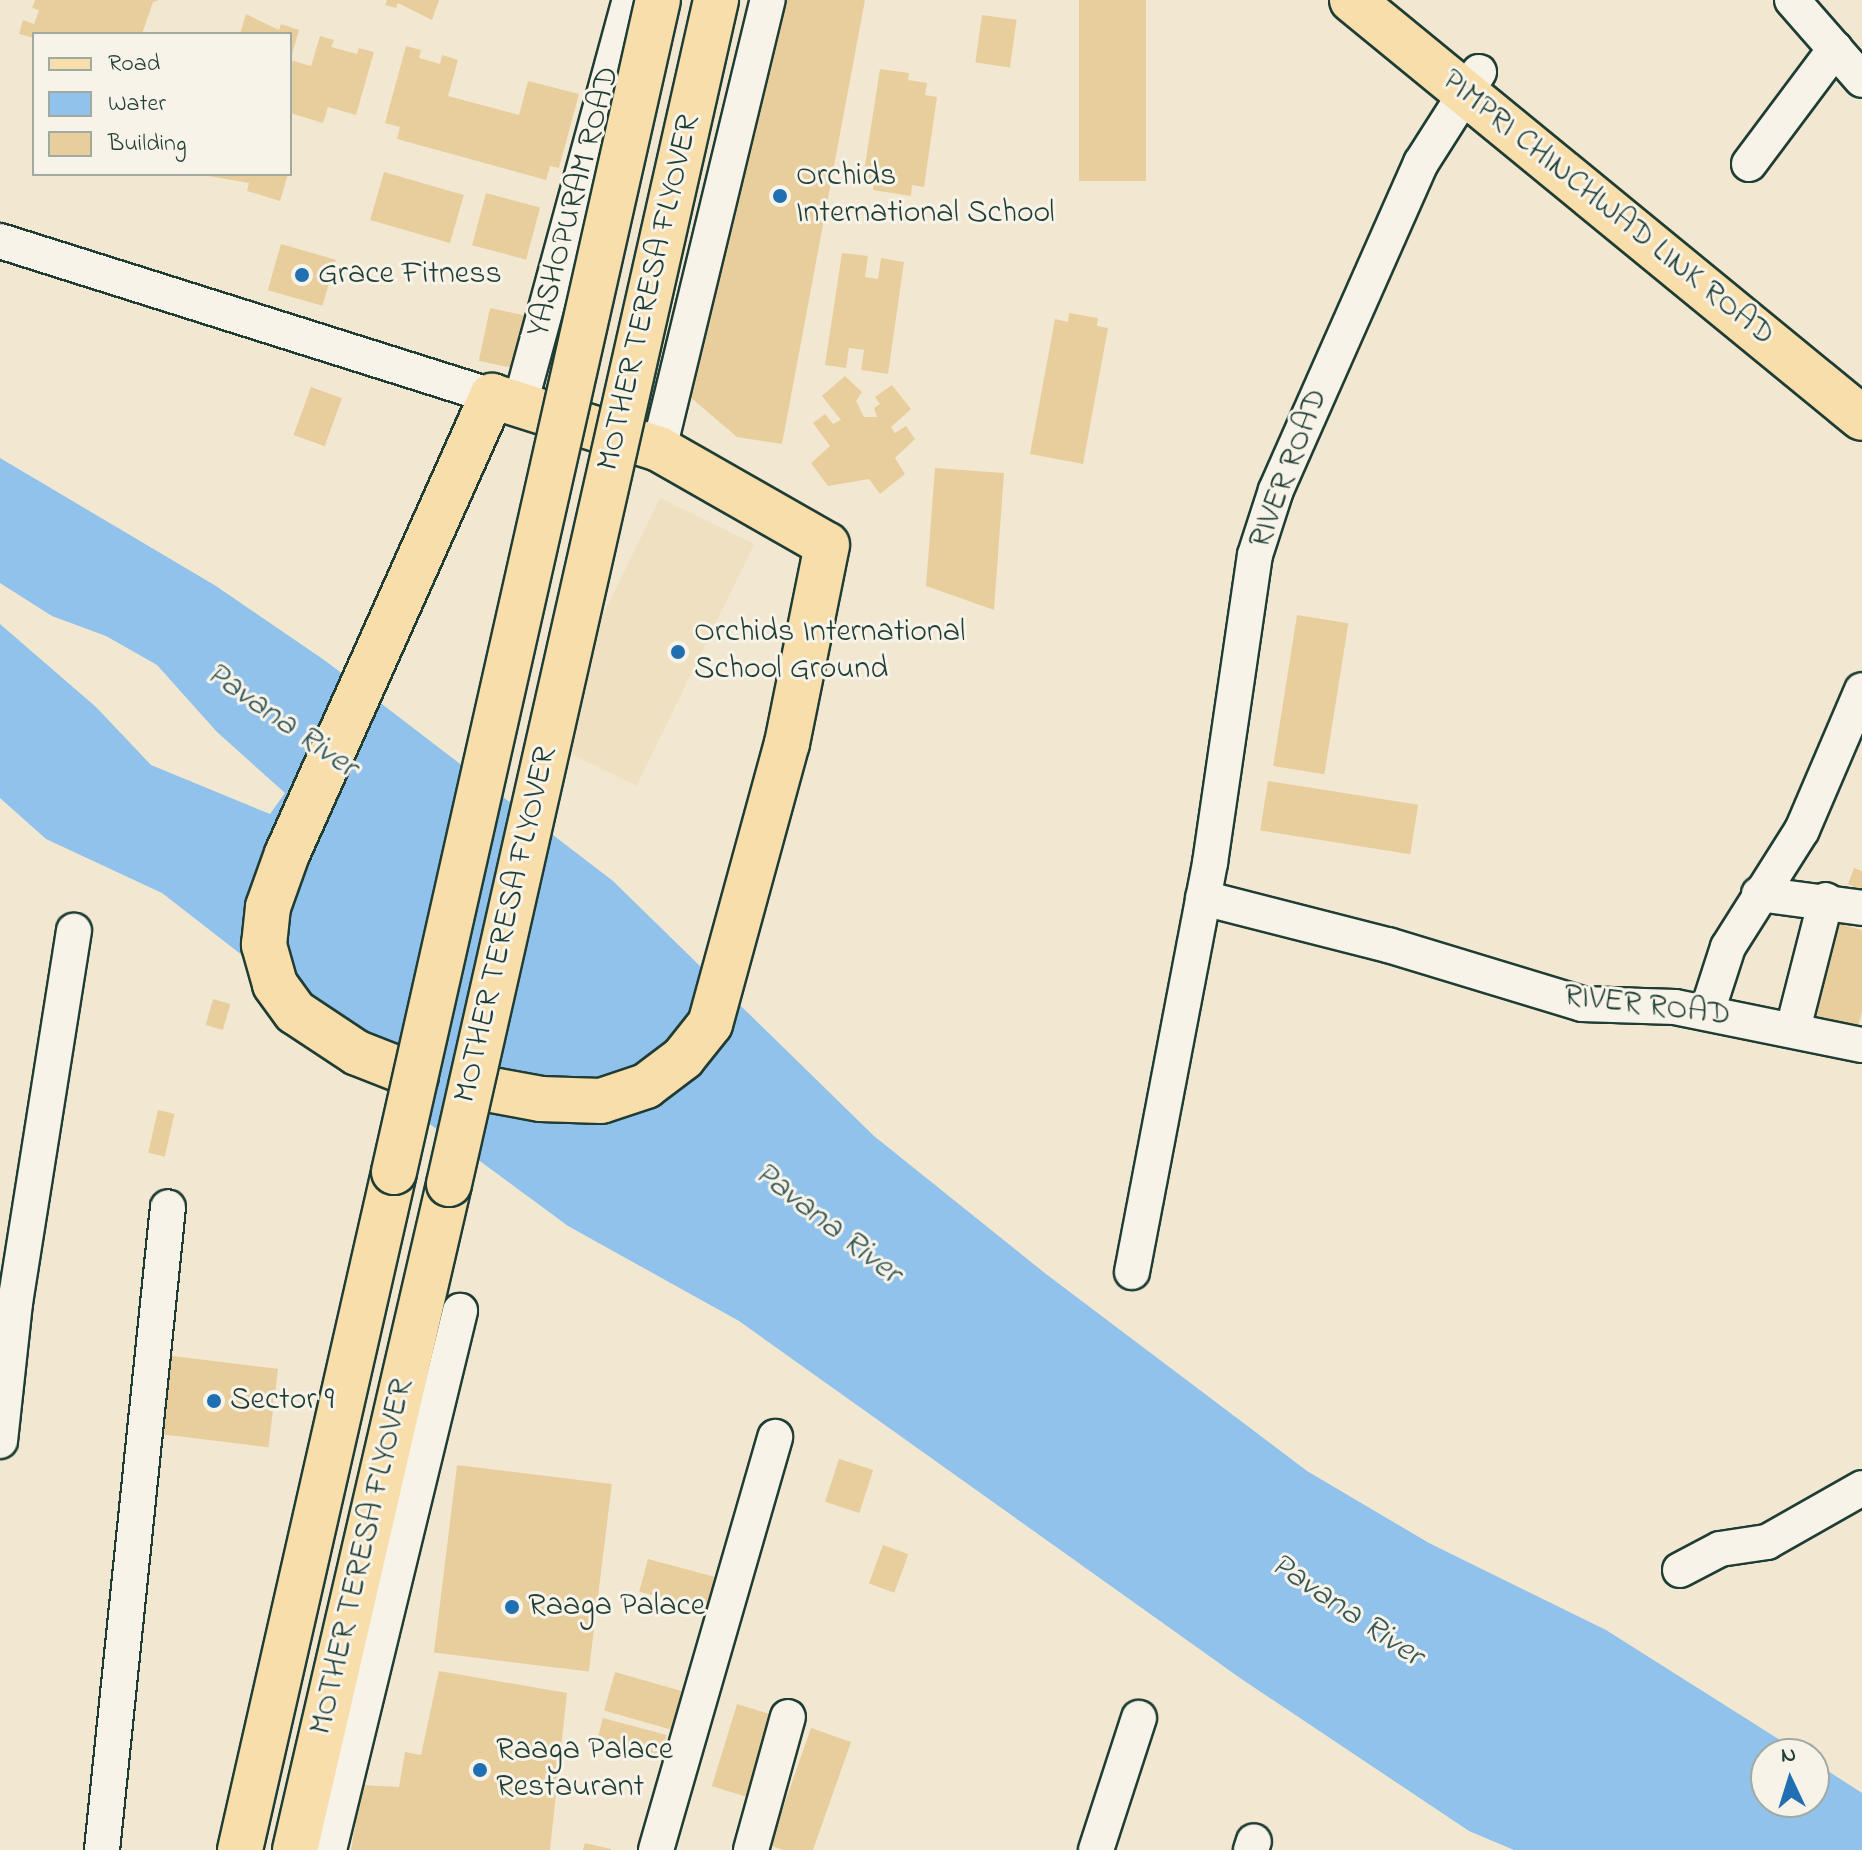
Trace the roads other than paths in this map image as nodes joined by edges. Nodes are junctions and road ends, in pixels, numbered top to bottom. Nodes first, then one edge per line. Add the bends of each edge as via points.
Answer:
1 (630, 0) edge
2 (658, 0) edge
3 (716, 0) edge
4 (768, 0) edge
5 (1352, 0) edge
6 (1391, 0) edge
7 (1792, 0) edge
8 (1835, 49) junction
9 (1862, 80) edge
10 (1472, 83) junction
11 (1749, 164) dead end
12 (0, 241) edge
13 (1862, 387) edge
14 (506, 400) junction
15 (1862, 418) edge
16 (659, 449) junction
17 (1862, 690) edge
18 (1759, 894) junction
19 (1203, 898) junction
20 (1826, 900) junction
21 (1862, 908) edge
22 (74, 931) dead end
23 (1707, 1012) junction
24 (1793, 1029) junction
25 (1862, 1045) edge
26 (416, 1076) junction
27 (471, 1086) junction
28 (168, 1207) dead end
29 (1132, 1272) dead end
30 (460, 1311) dead end
31 (775, 1437) dead end
32 (0, 1441) edge
33 (1862, 1488) edge
34 (1680, 1570) dead end
35 (788, 1717) dead end
36 (1139, 1718) dead end
37 (241, 1847) edge
38 (102, 1850) edge
39 (295, 1850) edge
40 (329, 1850) edge
41 (656, 1850) edge
42 (751, 1850) edge
43 (1096, 1850) edge

1 - 14 street, YASHOPURAM ROAD
2 - 26 main road, MOTHER TERESA FLYOVER, bridge
3 - 27 main road, MOTHER TERESA FLYOVER, bridge
4 - 16 street
5 - 10 main road, PIMPRI CHINCHWAD LINK ROAD
6 - 10 main road, PIMPRI CHINCHWAD LINK ROAD
7 - 8 street
8 - 9 street
8 - 11 street
10 - 13 main road, PIMPRI CHINCHWAD LINK ROAD
10 - 15 main road, PIMPRI CHINCHWAD LINK ROAD
10 - 19 street, RIVER ROAD via 1421,163 1271,503 1255,555
12 - 14 street
14 - 16 main road
14 - 26 main road via 430,533 268,907 264,945 275,984 295,1012 357,1053
16 - 27 main road via 827,545 787,743 710,1024 683,1058 646,1086 601,1101 541,1099
17 - 18 street via 1802,830
18 - 20 street
18 - 23 street via 1728,947
19 - 23 street, RIVER ROAD via 1388,945 1582,1004
19 - 29 street, RIVER ROAD
20 - 21 street
20 - 24 street
22 - 32 street via 15,1303
23 - 24 street, RIVER ROAD
24 - 25 street, RIVER ROAD
26 - 37 main road, MOTHER TERESA FLYOVER, bridge
27 - 39 main road, MOTHER TERESA FLYOVER, bridge
28 - 38 street
30 - 40 street
31 - 41 street
33 - 34 street via 1767,1542 1720,1549
35 - 42 street
36 - 43 street

